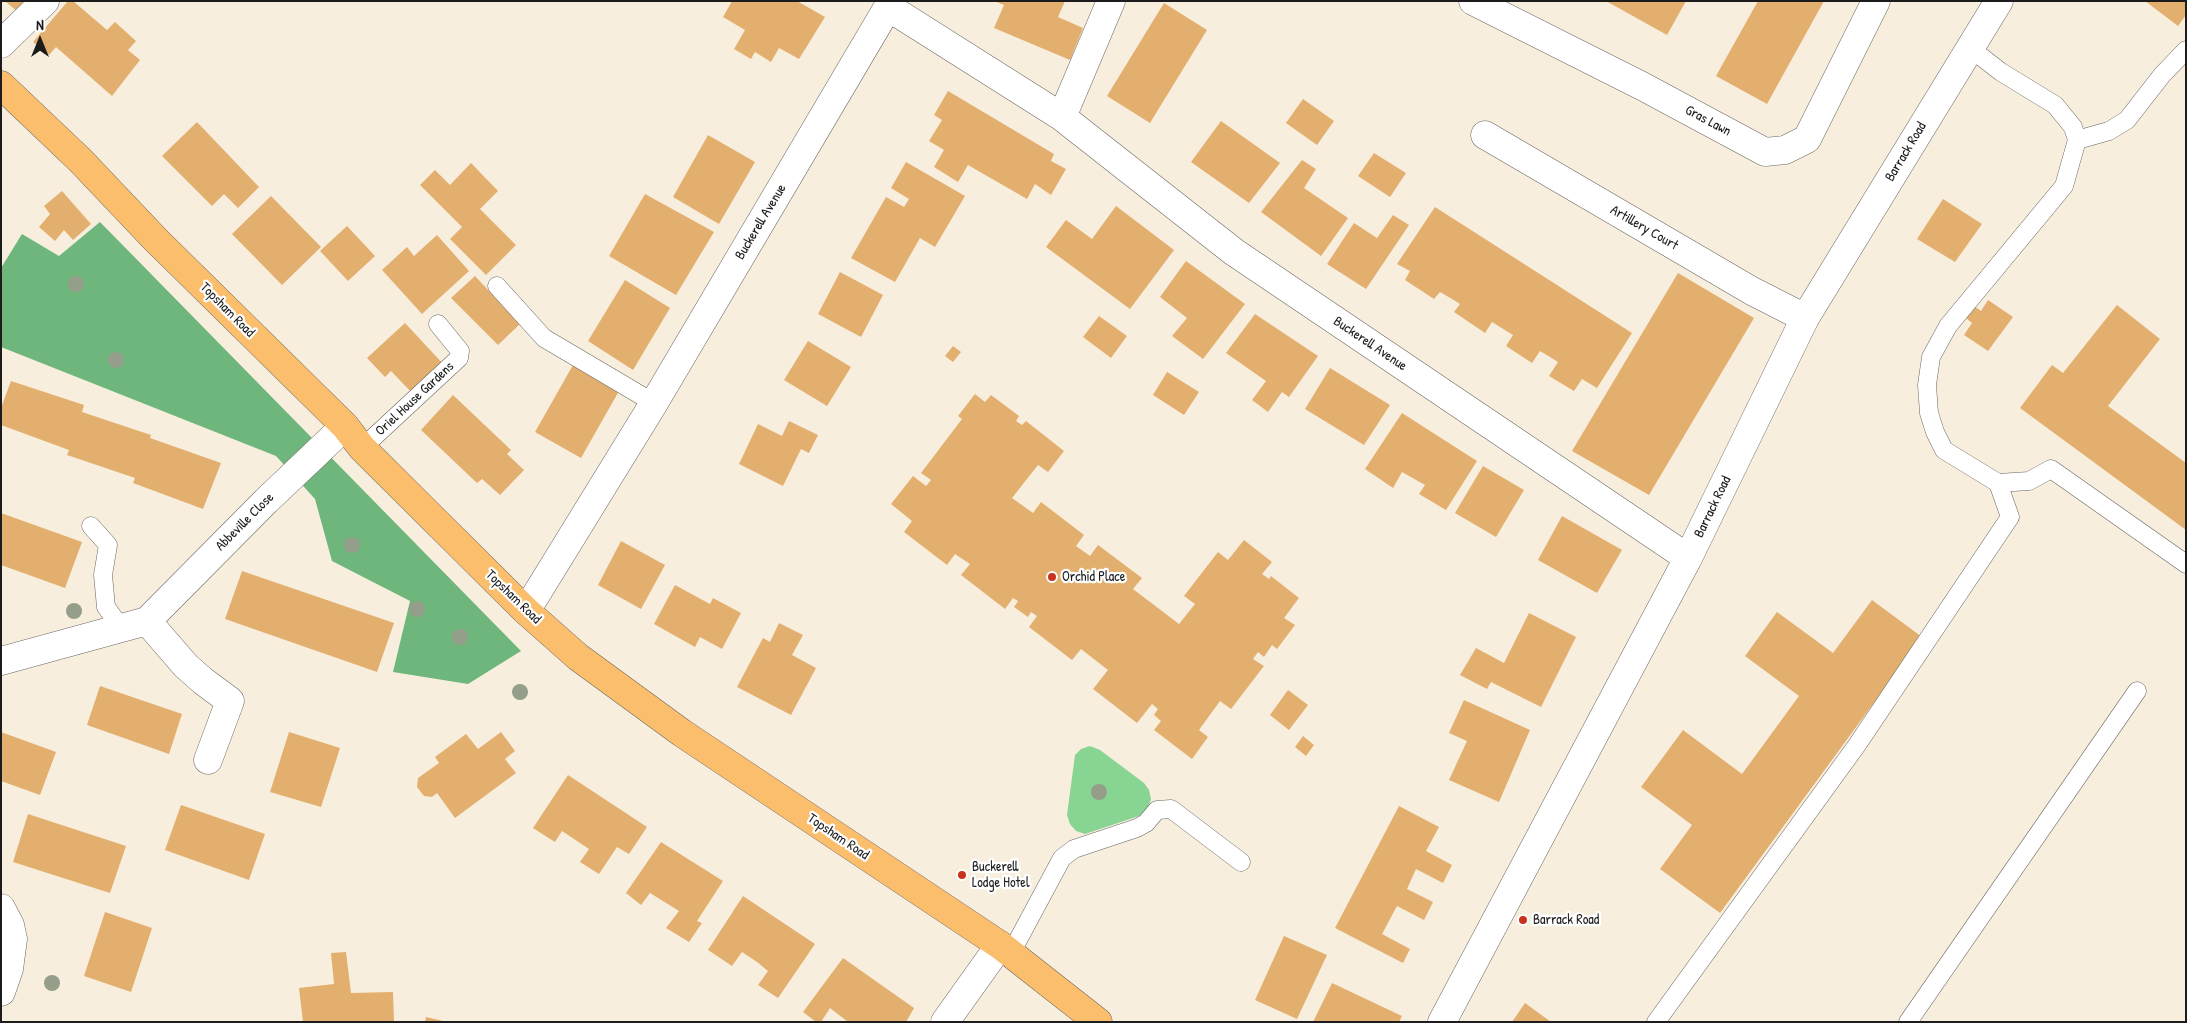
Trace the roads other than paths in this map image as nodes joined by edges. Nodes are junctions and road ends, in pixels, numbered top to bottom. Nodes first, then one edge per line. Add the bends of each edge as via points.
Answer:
1 (45, 1) edge
2 (1111, 1) edge
3 (1473, 1) edge
4 (1876, 1) edge
5 (1999, 1) edge
6 (884, 4) edge
7 (1, 44) edge
8 (1970, 48) junction
9 (2186, 50) edge
10 (1, 85) edge
11 (1062, 117) junction
12 (1485, 135) dead end
13 (2077, 140) junction
14 (497, 286) dead end
15 (1805, 318) junction
16 (438, 324) dead end
17 (654, 403) junction
18 (345, 426) junction
19 (362, 448) junction
20 (1998, 483) junction
21 (91, 526) dead end
22 (1688, 558) junction
23 (2186, 564) edge
24 (526, 611) junction
25 (134, 625) junction
26 (1, 661) edge
27 (2137, 691) dead end
28 (208, 760) dead end
29 (1241, 862) dead end
30 (1, 908) edge
31 (1006, 949) junction
32 (1, 992) edge
33 (946, 1022) edge
34 (1098, 1022) edge
35 (1442, 1022) edge
36 (1656, 1022) edge
37 (1908, 1022) edge

1 - 7 street
2 - 11 street
3 - 4 street, Gras Lawn via 1765,152 1786,150 1807,139
5 - 8 street, Barrack Road
6 - 11 street, Buckerell Avenue
6 - 17 street, Buckerell Avenue
8 - 13 lane via 2001,72 2055,105 2073,127
8 - 15 street, Barrack Road
9 - 13 lane via 2127,120 2108,131
10 - 18 main road, Topsham Road
11 - 22 street, Buckerell Avenue via 1234,252
12 - 15 street, Artillery Court via 1752,291
13 - 20 lane via 2064,186 1948,326 1931,358 1927,385 1929,413 1944,450
14 - 17 lane via 544,338
15 - 22 street, Barrack Road
16 - 19 lane, Oriel House Gardens via 460,352 460,358
17 - 24 street, Buckerell Avenue
18 - 19 main road, Topsham Road
18 - 25 street, Abbeville Close
19 - 24 main road, Topsham Road
20 - 23 lane via 2029,481 2051,470
20 - 36 lane via 2010,517 1857,745
21 - 25 lane via 108,545 103,575 106,607
22 - 35 street, Barrack Road
24 - 31 main road, Topsham Road via 578,657 682,733
25 - 26 street
25 - 28 street via 230,701
27 - 37 lane
29 - 31 lane via 1171,808 1157,810 1137,828 1074,849 1062,858
30 - 32 street via 13,939 9,969
31 - 33 street
31 - 34 main road, Topsham Road

